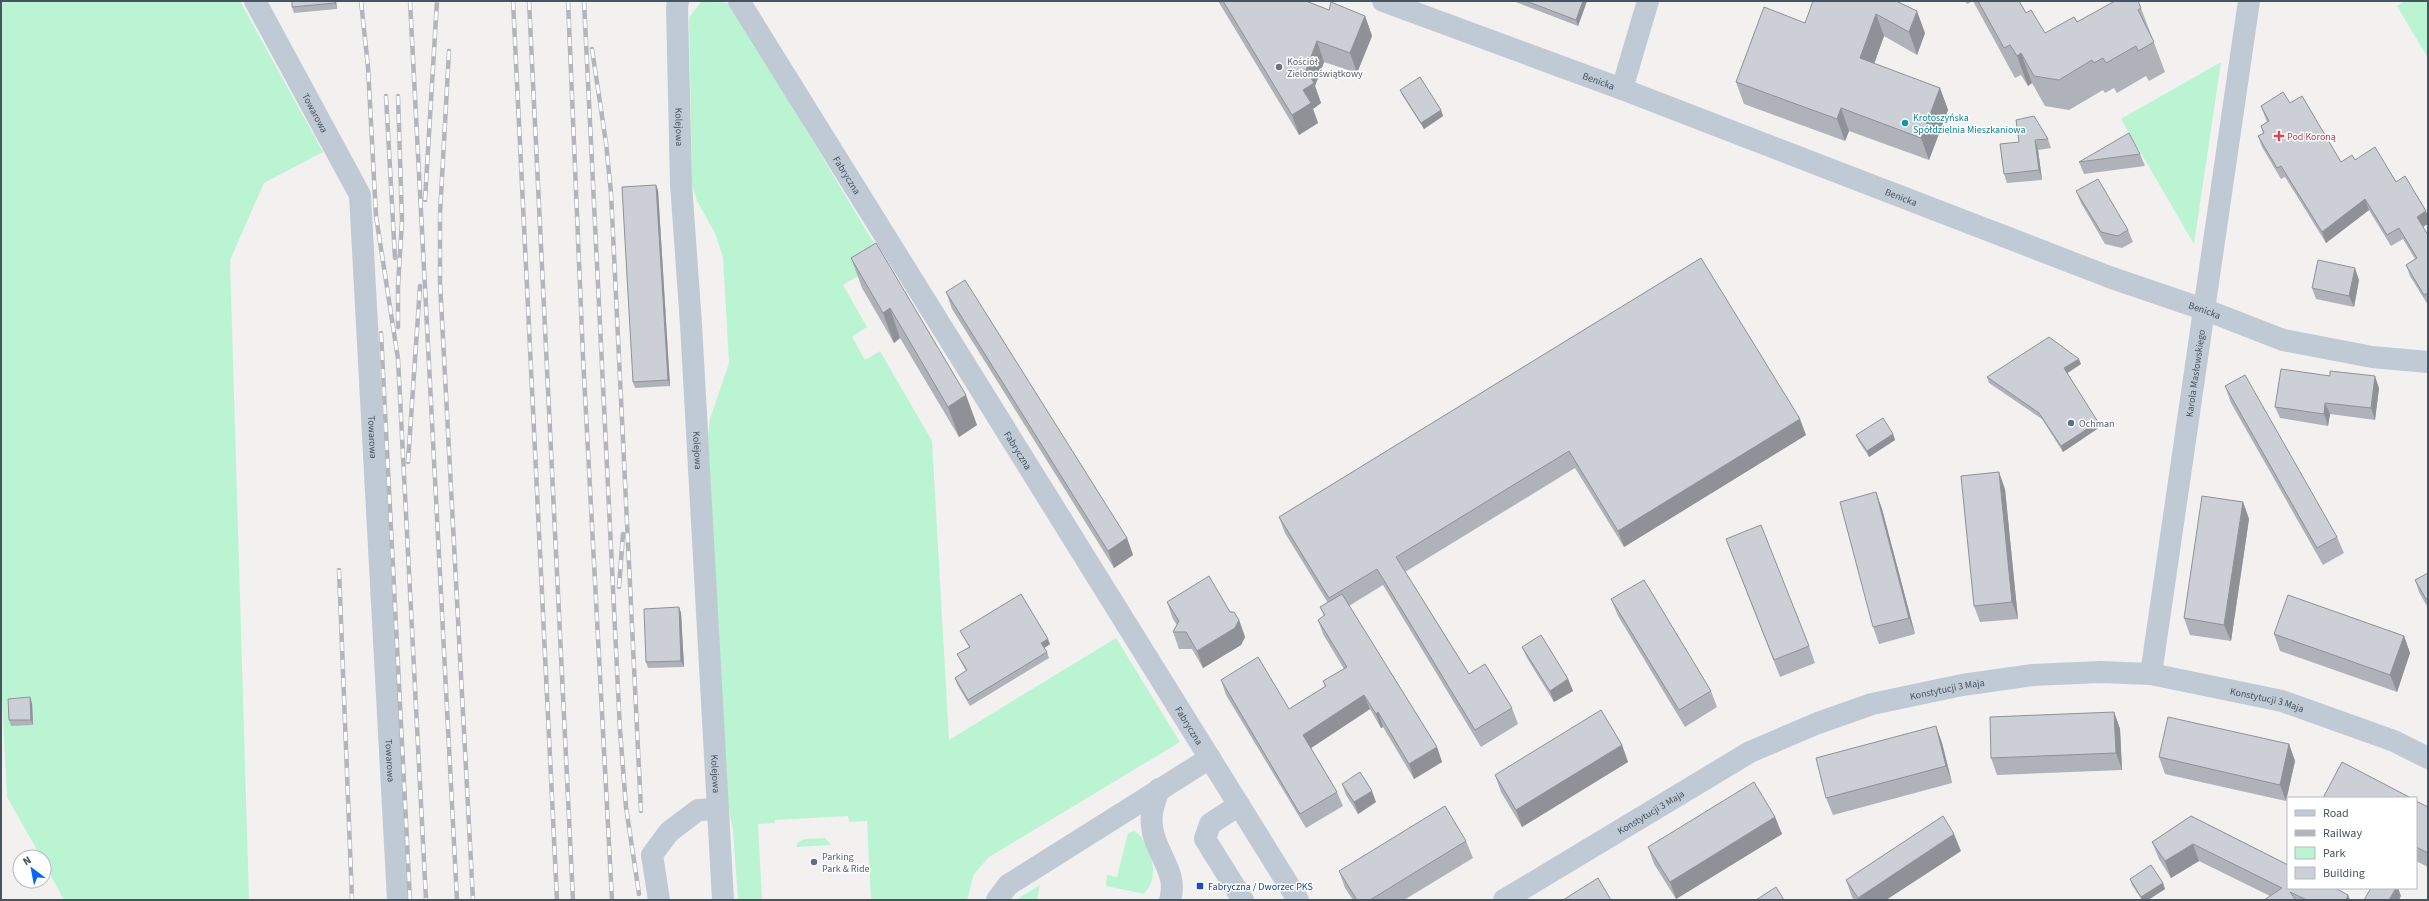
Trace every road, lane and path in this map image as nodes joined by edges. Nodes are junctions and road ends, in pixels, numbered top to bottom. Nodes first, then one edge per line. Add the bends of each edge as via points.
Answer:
1 (255, 1) edge
2 (678, 1) edge
3 (739, 1) edge
4 (1383, 1) edge
5 (1648, 1) edge
6 (2249, 1) edge
7 (1622, 89) junction
8 (2206, 310) junction
9 (2428, 362) edge
10 (2151, 674) junction
11 (1210, 758) junction
12 (2428, 758) edge
13 (1159, 790) junction
14 (1239, 805) junction
15 (716, 809) junction
16 (398, 900) edge
17 (659, 900) edge
18 (723, 900) edge
19 (996, 900) edge
20 (1170, 900) edge
21 (1243, 900) edge
22 (1298, 900) edge
23 (1504, 900) edge

1 - 16 street, Towarowa via 360,195
2 - 15 street, Kolejowa via 681,184 692,332
3 - 11 street, Fabryczna
4 - 7 street, Benicka
5 - 7 street
6 - 8 street, Karola Masłowskiego
7 - 8 street, Benicka via 2112,278
8 - 9 street, Benicka via 2282,340 2372,357
8 - 10 street, Karola Masłowskiego
10 - 12 street, Konstytucji 3 Maja via 2282,701 2387,738
10 - 23 street, Konstytucji 3 Maja via 2100,672 2025,676 1962,685 1872,704 1818,722 1750,752
11 - 13 street
11 - 14 street, Fabryczna
13 - 19 street via 1008,885
13 - 20 street via 1154,803 1152,827 1170,873 1173,891
14 - 21 street via 1210,824 1205,839
14 - 22 street, Fabryczna
15 - 17 street via 698,810 668,832 652,855
15 - 18 street, Kolejowa

